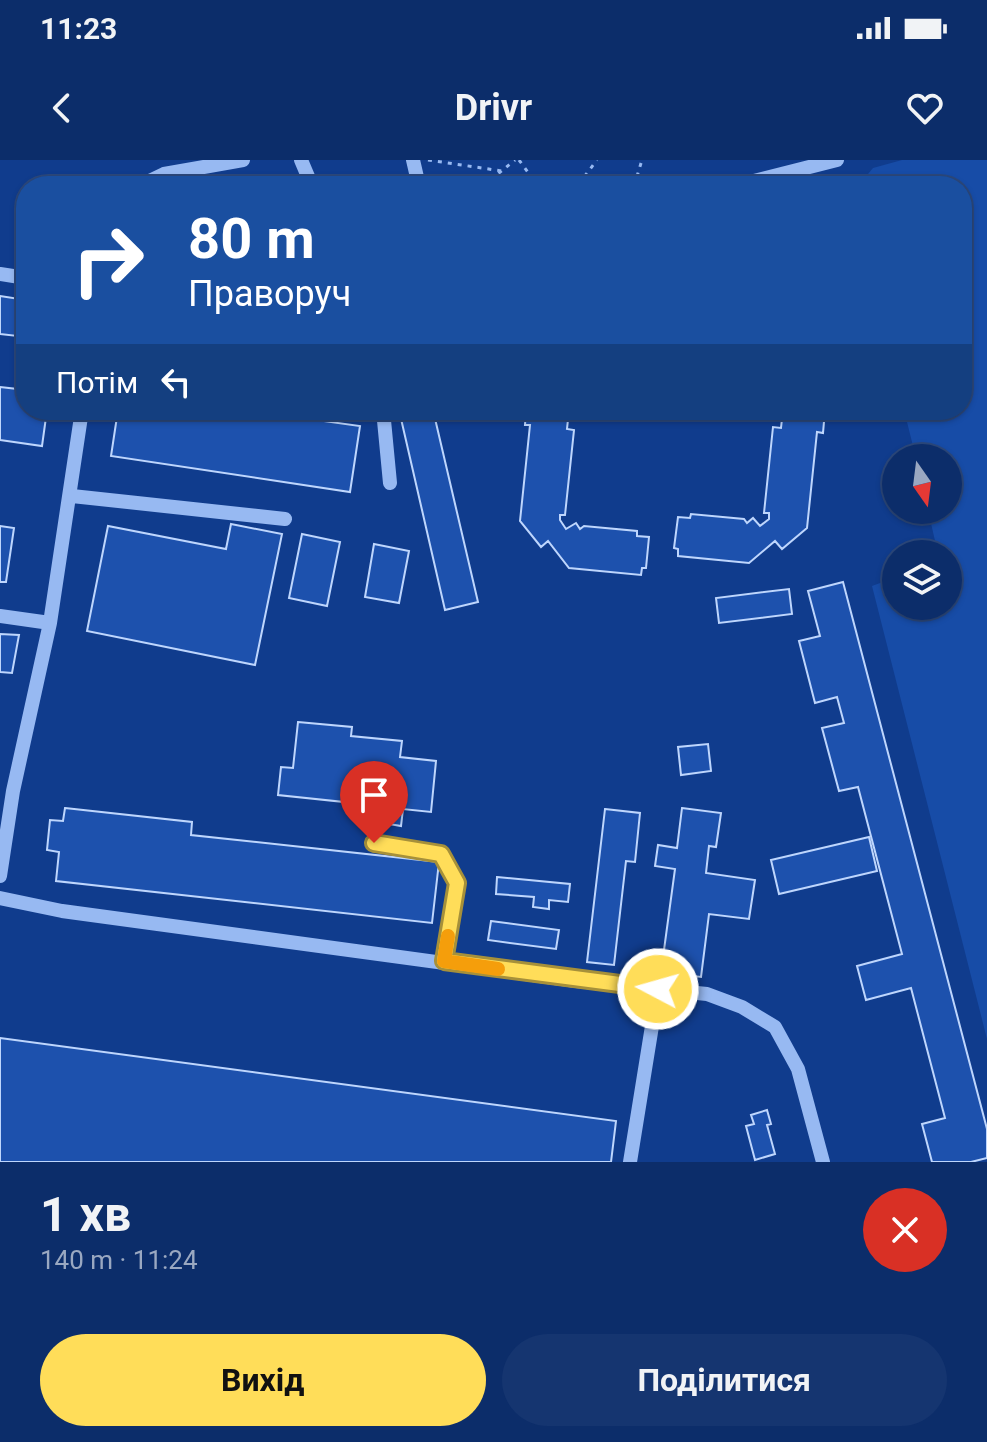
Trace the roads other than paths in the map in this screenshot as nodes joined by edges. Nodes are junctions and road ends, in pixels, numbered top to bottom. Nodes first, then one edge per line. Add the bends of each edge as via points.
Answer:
1 (243, 160) edge
2 (837, 160) edge
3 (809, 164) edge
4 (160, 176) edge
5 (768, 176) edge
6 (81, 420) edge
7 (384, 420) edge
8 (390, 483) dead end
9 (72, 496) junction
10 (285, 519) dead end
11 (0, 616) edge
12 (50, 623) junction
13 (374, 843) dead end
14 (0, 876) edge
15 (0, 898) edge
16 (444, 961) junction
17 (658, 989) junction
18 (630, 1162) edge
19 (823, 1162) edge

1 - 4 lane
2 - 3 lane
3 - 5 lane
6 - 9 lane
7 - 8 lane
9 - 10 lane
9 - 12 lane
11 - 12 lane
12 - 14 lane
13 - 16 lane via 441,854 457,883
15 - 16 lane via 62,911
16 - 17 lane
17 - 18 lane
17 - 19 lane via 707,994 775,1027 798,1069

